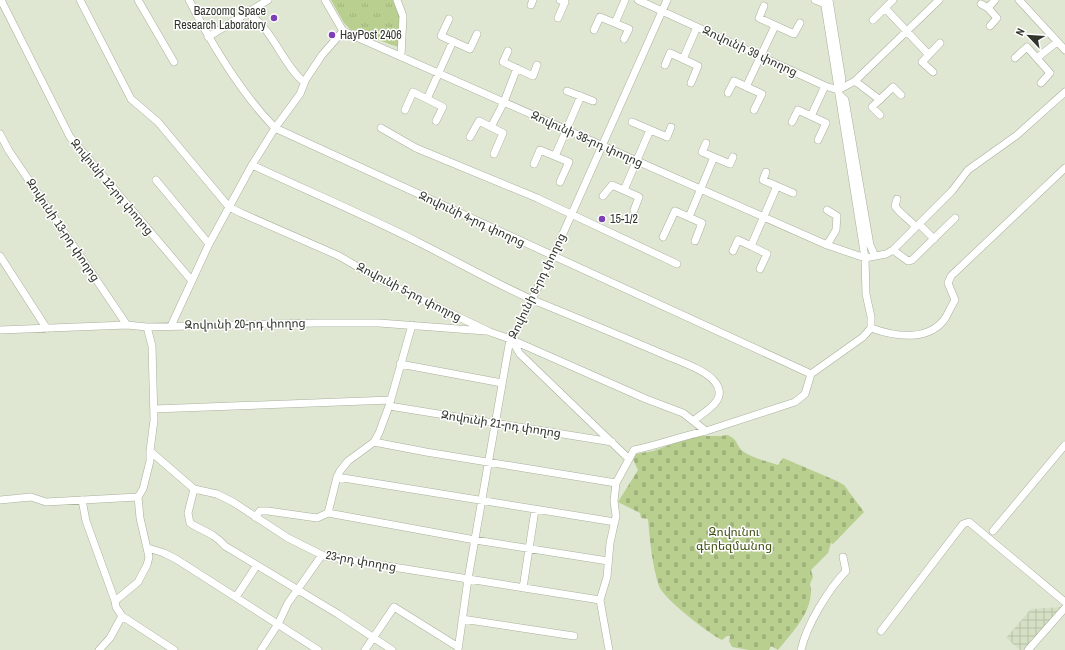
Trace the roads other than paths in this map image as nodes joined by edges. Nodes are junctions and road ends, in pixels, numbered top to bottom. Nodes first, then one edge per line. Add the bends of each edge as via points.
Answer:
1 (1, 0) edge
2 (80, 0) edge
3 (138, 0) edge
4 (189, 0) edge
5 (268, 0) edge
6 (325, 0) edge
7 (397, 0) edge
8 (560, 0) edge
9 (625, 0) edge
10 (638, 0) edge
11 (667, 0) edge
12 (815, 0) edge
13 (893, 0) edge
14 (939, 0) edge
15 (996, 0) edge
16 (1020, 0) edge
17 (827, 2) edge
18 (981, 4) dead end
19 (764, 6) dead end
20 (885, 8) junction
21 (988, 8) junction
22 (662, 11) junction
23 (246, 13) junction
24 (558, 18) dead end
25 (449, 19) dead end
26 (873, 20) dead end
27 (615, 23) junction
28 (800, 23) dead end
29 (775, 26) junction
30 (990, 26) dead end
31 (697, 27) junction
32 (594, 30) dead end
33 (906, 30) junction
34 (342, 32) junction
35 (477, 34) dead end
36 (208, 37) junction
37 (624, 39) dead end
38 (453, 42) junction
39 (1057, 42) junction
40 (940, 43) dead end
41 (1065, 50) edge
42 (508, 51) dead end
43 (929, 54) junction
44 (401, 56) junction
45 (760, 57) junction
46 (1015, 58) dead end
47 (1037, 58) junction
48 (684, 59) junction
49 (174, 62) dead end
50 (665, 65) dead end
51 (537, 66) dead end
52 (517, 68) junction
53 (933, 72) dead end
54 (439, 73) junction
55 (855, 81) junction
56 (304, 82) junction
57 (691, 83) dead end
58 (1041, 83) dead end
59 (746, 86) junction
60 (825, 86) junction
61 (838, 90) junction
62 (567, 91) dead end
63 (1065, 92) edge
64 (728, 93) dead end
65 (901, 95) dead end
66 (581, 96) junction
67 (427, 99) junction
68 (880, 100) junction
69 (504, 102) junction
70 (593, 102) dead end
71 (404, 110) dead end
72 (754, 110) dead end
73 (880, 115) dead end
74 (811, 116) junction
75 (436, 121) dead end
76 (632, 122) dead end
77 (792, 122) dead end
78 (491, 127) junction
79 (671, 127) dead end
80 (275, 128) junction
81 (381, 128) dead end
82 (567, 129) junction
83 (650, 130) junction
84 (0, 134) edge
85 (470, 137) dead end
86 (818, 140) dead end
87 (706, 143) dead end
88 (601, 146) junction
89 (494, 154) dead end
90 (555, 156) junction
91 (714, 157) junction
92 (733, 157) dead end
93 (637, 161) junction
94 (534, 164) dead end
95 (252, 165) junction
96 (1065, 168) edge
97 (766, 172) dead end
98 (156, 180) dead end
99 (560, 182) dead end
100 (777, 186) junction
101 (700, 189) junction
102 (624, 190) junction
103 (793, 193) dead end
104 (604, 196) dead end
105 (897, 199) dead end
106 (230, 207) junction
107 (634, 210) dead end
108 (827, 210) dead end
109 (572, 214) junction
110 (689, 217) junction
111 (764, 218) junction
112 (955, 218) dead end
113 (918, 225) junction
114 (663, 237) dead end
115 (934, 239) junction
116 (695, 241) dead end
117 (209, 244) junction
118 (827, 245) junction
119 (751, 246) junction
120 (893, 250) junction
121 (733, 251) dead end
122 (0, 256) edge
123 (553, 256) junction
124 (875, 256) junction
125 (865, 258) junction
126 (677, 264) dead end
127 (760, 269) dead end
128 (192, 281) junction
129 (532, 299) junction
130 (127, 325) junction
131 (412, 325) junction
132 (171, 326) junction
133 (147, 327) junction
134 (871, 328) junction
135 (47, 329) junction
136 (0, 330) edge
137 (490, 332) junction
138 (510, 339) junction
139 (400, 364) junction
140 (811, 374) junction
141 (502, 383) junction
142 (390, 403) junction
143 (154, 409) junction
144 (694, 420) junction
145 (495, 423) junction
146 (706, 431) junction
147 (374, 442) junction
148 (612, 442) junction
149 (1065, 445) edge
150 (150, 451) junction
151 (629, 459) junction
152 (488, 462) junction
153 (337, 477) junction
154 (616, 483) junction
155 (194, 490) junction
156 (138, 497) junction
157 (0, 500) edge
158 (82, 500) junction
159 (482, 502) junction
160 (535, 510) junction
161 (328, 513) junction
162 (255, 517) junction
163 (615, 522) junction
164 (993, 531) dead end
165 (475, 540) junction
166 (148, 548) junction
167 (528, 549) junction
168 (322, 555) junction
169 (843, 557) dead end
170 (608, 562) junction
171 (257, 565) junction
172 (468, 579) junction
173 (523, 588) junction
174 (298, 590) junction
175 (236, 597) junction
176 (600, 600) junction
177 (115, 601) junction
178 (1065, 602) edge
179 (1065, 608) edge
180 (122, 616) junction
181 (462, 619) junction
182 (278, 624) junction
183 (881, 631) dead end
184 (574, 636) dead end
185 (373, 637) junction
186 (458, 649) edge
187 (100, 650) edge
188 (174, 650) edge
189 (261, 650) edge
190 (318, 650) edge
191 (365, 650) edge
192 (392, 650) edge
193 (608, 650) edge
194 (801, 650) edge
195 (1028, 650) edge

1 - 128 street, Զովունի 12-րդ փողոց via 70,137
2 - 106 street, Զովունի 5-րդ փողոց via 131,100 158,122
3 - 49 street
4 - 36 street, Զովունի 4-րդ փողոց
5 - 23 street
6 - 34 street
7 - 44 street via 403,16
8 - 24 street via 565,2
9 - 27 street
10 - 22 street, Զովունի 39 փողոց
11 - 22 street, Զովունի 6-րդ փողոց
12 - 17 street
13 - 20 street
14 - 33 street
15 - 21 street
16 - 39 street
17 - 61 street
18 - 21 street
19 - 29 street via 759,18
20 - 26 street
20 - 33 street
21 - 30 street via 997,18
22 - 31 street, Զովունի 39 փողոց
22 - 88 street, Զովունի 6-րդ փողոց
23 - 36 street
23 - 56 street via 261,24
25 - 38 street via 441,36
27 - 32 street via 600,17
27 - 37 street via 629,29
28 - 29 street via 794,34
29 - 45 street
31 - 45 street, Զովունի 39 փողոց
31 - 48 street
33 - 43 street
33 - 55 street
34 - 44 street, Զովունի 38-րդ փողոց
34 - 56 street via 322,55
35 - 38 street via 470,49
36 - 80 street, Զովունի 4-րդ փողոց via 263,116
38 - 54 street
39 - 41 street
39 - 47 street
40 - 43 street
42 - 52 street via 503,62
43 - 53 street via 922,62
44 - 54 street, Զովունի 38-րդ փողոց
45 - 59 street
45 - 60 street, Զովունի 39 փողոց
46 - 47 street via 1027,47
47 - 58 street via 1050,73
48 - 50 street via 670,53
48 - 57 street via 698,66
51 - 52 street via 533,76
52 - 69 street
54 - 67 street
54 - 69 street, Զովունի 38-րդ փողոց
55 - 61 street
55 - 68 street
56 - 80 street via 300,94
59 - 64 street via 734,81
59 - 72 street via 762,94
60 - 61 street, Զովունի 39 փողոց
60 - 74 street
61 - 124 street via 845,100 870,245
61 - 125 street
62 - 66 street
63 - 113 street via 1017,135 968,170 952,191
65 - 68 street via 893,88
66 - 70 street
66 - 82 street
67 - 71 street via 413,92
67 - 75 street via 443,107
68 - 73 street via 872,107
69 - 78 street
69 - 82 street, Զովունի 38-րդ փողոց
74 - 77 street via 798,110
74 - 86 street via 826,123
76 - 83 street
78 - 85 street via 479,121
78 - 89 street via 503,134
79 - 83 street via 667,137
80 - 95 street
80 - 123 street, Զովունի 4-րդ փողոց
81 - 109 street via 416,148
82 - 88 street, Զովունի 38-րդ փողոց
82 - 90 street
83 - 93 street
84 - 130 street, Զովունի 13-րդ փողոց
87 - 91 street via 702,152
88 - 93 street, Զովունի 38-րդ փողոց
88 - 109 street, Զովունի 6-րդ փողոց
90 - 94 street via 540,150
90 - 99 street via 569,162
91 - 92 street via 730,164
91 - 101 street
93 - 101 street, Զովունի 38-րդ փողոց
93 - 102 street
95 - 106 street
95 - 129 street via 420,243 455,263
96 - 134 street via 951,276 948,283 955,300 946,318 933,329 916,336 896,336
97 - 100 street via 763,180
98 - 117 street
100 - 103 street
100 - 111 street
101 - 110 street
101 - 111 street, Զովունի 38-րդ փողոց
102 - 104 street via 612,185
102 - 107 street via 639,197
105 - 113 street via 894,206 903,216
106 - 117 street
106 - 137 street, Զովունի 5-րդ փողոց via 339,256 377,278
108 - 118 street via 837,216 836,230
109 - 123 street, Զովունի 6-րդ փողոց
109 - 126 street
110 - 114 street via 675,211
110 - 116 street via 702,223
111 - 118 street, Զովունի 38-րդ փողոց
111 - 119 street
112 - 115 street
113 - 115 street
113 - 120 street
115 - 120 street via 912,260 908,261
117 - 128 street
118 - 125 street, Զովունի 38-րդ փողոց
119 - 121 street via 738,240
119 - 127 street via 766,254
120 - 124 street
122 - 135 street
123 - 129 street, Զովունի 6-րդ փողոց
123 - 140 street, Զովունի 4-րդ փողոց
124 - 125 street
125 - 134 street via 866,294
128 - 132 street
129 - 138 street, Զովունի 6-րդ փողոց
129 - 144 street via 685,364 712,380 720,393 719,399
130 - 133 street, Զովունի 20-րդ փողոց
130 - 135 street, Զովունի 20-րդ փողոց
131 - 132 street, Զովունի 20-րդ փողոց via 316,323
131 - 137 street, Զովունի 20-րդ փողոց
131 - 139 street
132 - 133 street, Զովունի 20-րդ փողոց
133 - 143 street via 152,346
134 - 140 street via 864,337
135 - 136 street, Զովունի 20-րդ փողոց
137 - 138 street, Զովունի 5-րդ փողոց
138 - 141 street, Զովունի 6-րդ փողոց
138 - 144 street, Զովունի 5-րդ փողոց
138 - 148 street via 520,354
139 - 141 street
139 - 142 street
140 - 146 street via 805,394 795,402
141 - 145 street, Զովունի 6-րդ փողոց
142 - 143 street, Զովունի 21-րդ փողոց
142 - 145 street, Զովունի 21-րդ փողոց
142 - 147 street
143 - 150 street
144 - 146 street, Զովունի 5-րդ փողոց
145 - 148 street, Զովունի 21-րդ փողոց
145 - 152 street, Զովունի 6-րդ փողոց
146 - 151 street via 679,436 634,450
147 - 152 street
147 - 153 street via 348,461
148 - 151 street
149 - 164 street
150 - 155 street
150 - 156 street via 143,489
151 - 154 street
152 - 154 street
152 - 159 street, Զովունի 6-րդ փողոց
153 - 159 street
153 - 161 street
154 - 163 street
155 - 162 street, 23-րդ փողոց via 217,494
155 - 171 street via 188,513 190,523 215,535 225,546
156 - 158 street
156 - 166 street via 140,518
157 - 158 street
158 - 177 street via 86,521
159 - 160 street
159 - 165 street, Զովունի 6-րդ փողոց
160 - 163 street
160 - 167 street
161 - 162 street via 317,518 260,511
161 - 165 street
162 - 168 street, 23-րդ փողոց
163 - 170 street
165 - 167 street
165 - 172 street, Զովունի 6-րդ փողոց
166 - 175 street via 176,559
166 - 177 street via 147,566 138,582
167 - 170 street
167 - 173 street
168 - 172 street, 23-րդ փողոց
168 - 174 street
169 - 194 street via 846,571 832,586 806,633
170 - 176 street via 607,577
171 - 174 street
171 - 175 street
172 - 173 street, 23-րդ փողոց
172 - 181 street, Զովունի 6-րդ փողոց
173 - 176 street, 23-րդ փողոց
174 - 182 street via 288,603
174 - 185 street
175 - 182 street
176 - 193 street
177 - 180 street
178 - 183 street via 969,522 963,524 942,550
179 - 195 street
180 - 187 street
180 - 188 street
181 - 184 street
181 - 186 street, Զովունի 6-րդ փողոց
182 - 189 street
182 - 190 street
185 - 186 street via 394,606
185 - 191 street
185 - 192 street

